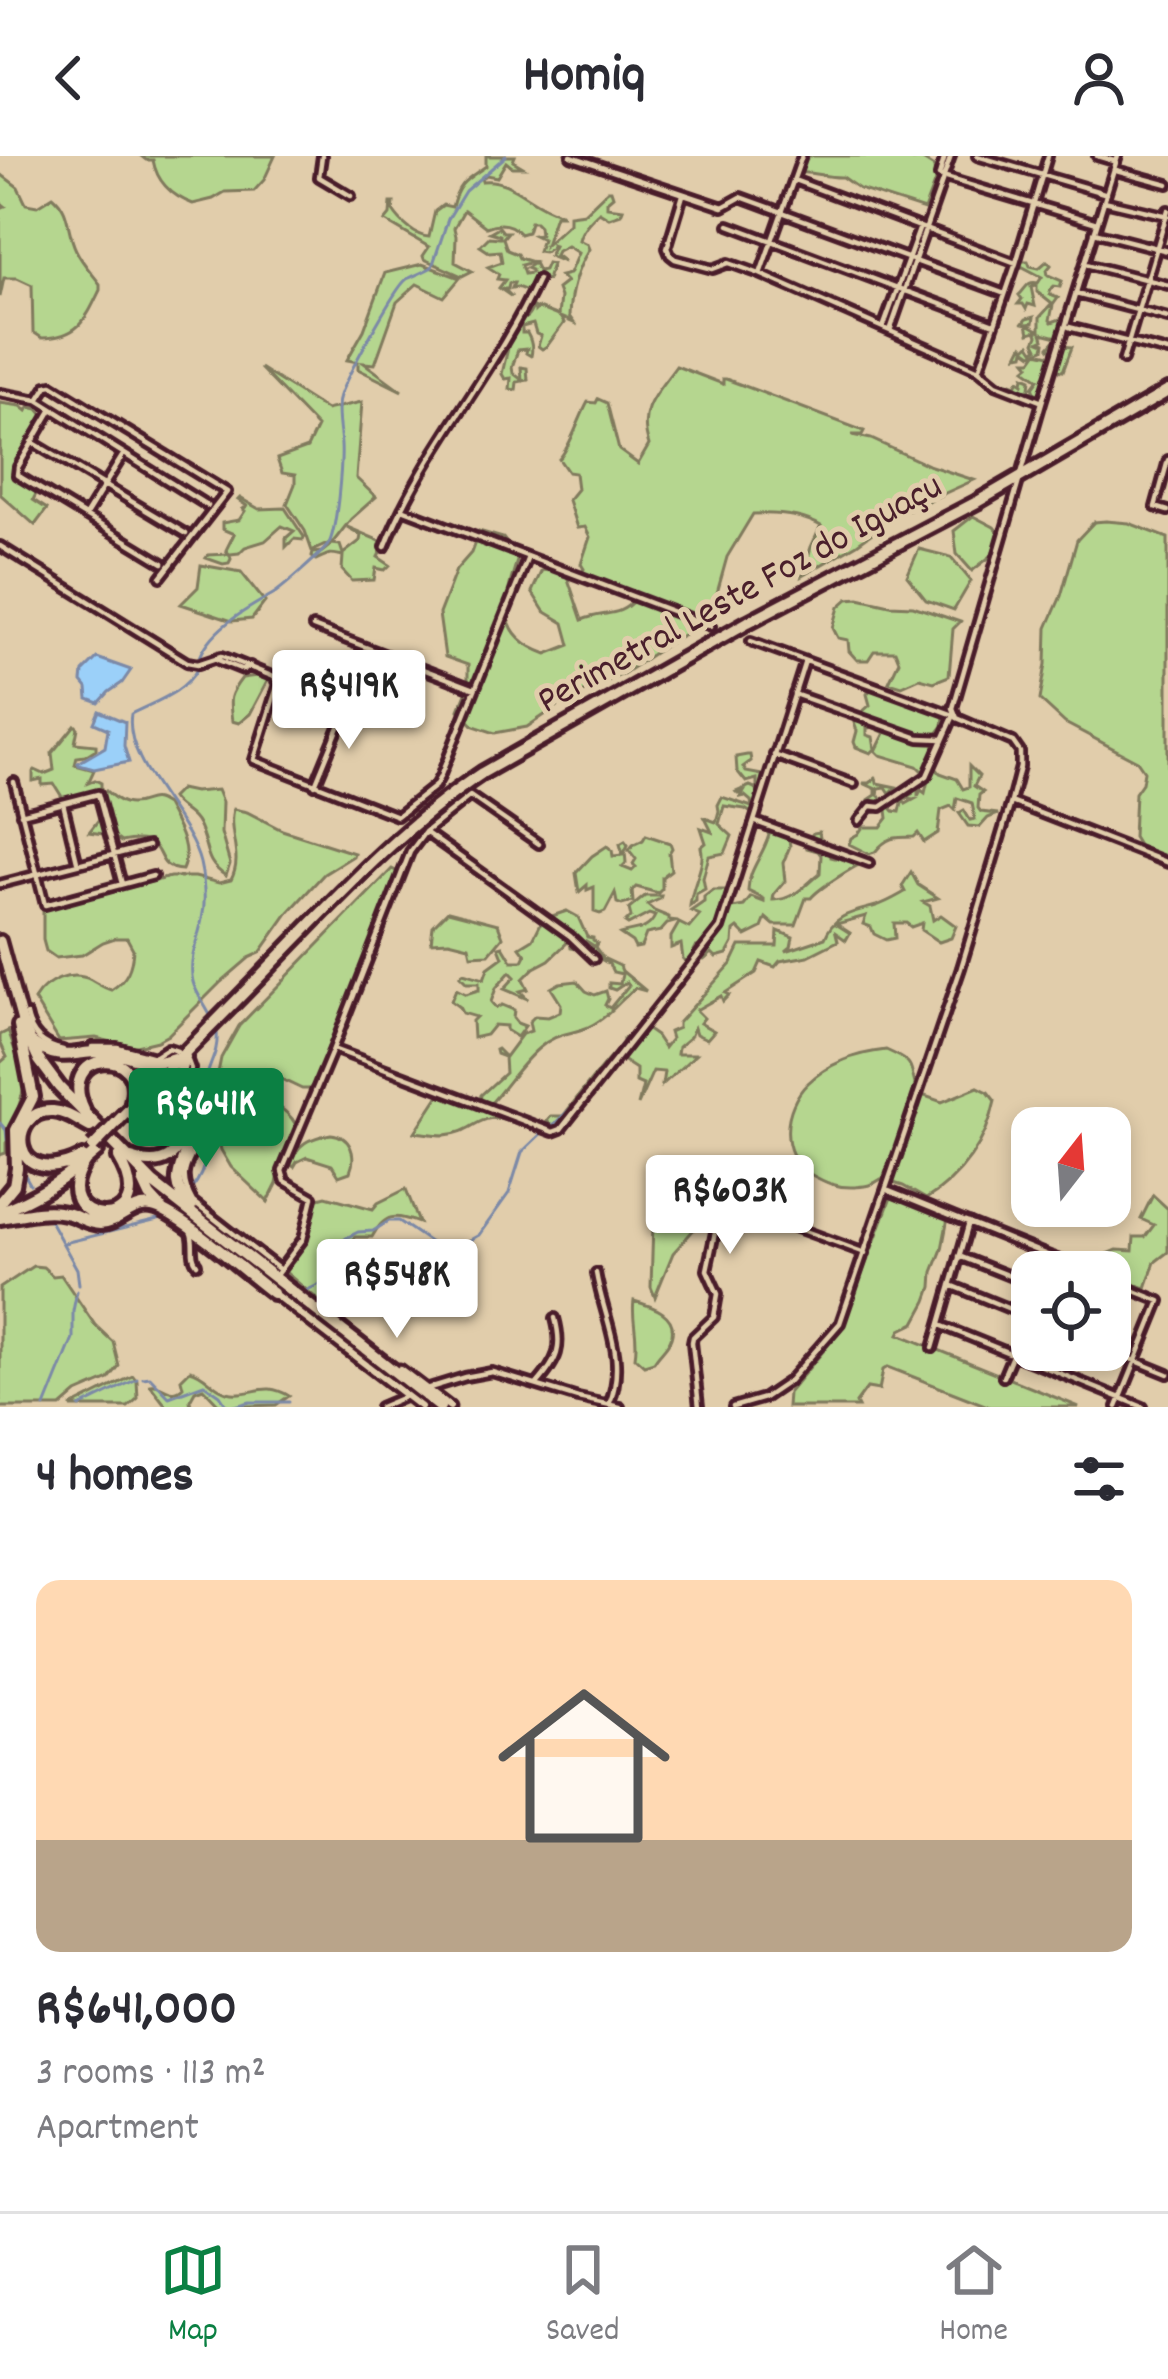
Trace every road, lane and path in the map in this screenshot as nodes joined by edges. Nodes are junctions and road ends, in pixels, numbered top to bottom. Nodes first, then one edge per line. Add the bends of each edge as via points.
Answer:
1 (322, 156) edge
2 (571, 156) edge
3 (802, 156) edge
4 (948, 156) edge
5 (977, 156) edge
6 (1048, 156) edge
7 (1097, 156) edge
8 (1116, 162) edge
9 (1042, 175) junction
10 (942, 178) junction
11 (794, 179) junction
12 (1168, 184) edge
13 (683, 195) junction
14 (351, 196) dead end
15 (1105, 197) junction
16 (1034, 206) junction
17 (782, 212) junction
18 (1167, 214) edge
19 (1097, 223) junction
20 (729, 225) dead end
21 (923, 228) junction
22 (1094, 232) junction
23 (772, 242) junction
24 (1158, 248) junction
25 (1168, 250) edge
26 (912, 259) junction
27 (1016, 263) junction
28 (1085, 264) junction
29 (760, 274) junction
30 (538, 279) dead end
31 (1148, 279) junction
32 (1168, 284) edge
33 (901, 290) junction
34 (1005, 294) junction
35 (1076, 294) junction
36 (1139, 310) junction
37 (1168, 318) edge
38 (994, 323) junction
39 (1067, 327) junction
40 (886, 330) junction
41 (1129, 341) junction
42 (1168, 352) edge
43 (1123, 360) dead end
44 (979, 370) junction
45 (1168, 391) edge
46 (0, 393) edge
47 (38, 400) junction
48 (1042, 402) junction
49 (52, 411) junction
50 (32, 442) junction
51 (123, 455) junction
52 (1168, 460) edge
53 (1167, 471) edge
54 (1021, 476) junction
55 (104, 485) junction
56 (208, 506) dead end
57 (402, 509) junction
58 (1168, 511) edge
59 (86, 515) junction
60 (185, 535) dead end
61 (0, 546) edge
62 (385, 547) dead end
63 (528, 557) junction
64 (163, 562) dead end
65 (161, 577) dead end
66 (711, 626) dead end
67 (314, 627) dead end
68 (751, 641) dead end
69 (805, 661) junction
70 (475, 689) junction
71 (793, 693) junction
72 (348, 705) dead end
73 (954, 716) junction
74 (943, 740) junction
75 (774, 755) junction
76 (14, 782) dead end
77 (315, 784) junction
78 (854, 784) dead end
79 (63, 802) junction
80 (1011, 802) junction
81 (21, 814) junction
82 (859, 821) dead end
83 (755, 822) junction
84 (425, 832) junction
85 (539, 844) dead end
86 (148, 847) dead end
87 (115, 854) junction
88 (868, 863) dead end
89 (1168, 863) edge
90 (78, 864) junction
91 (36, 875) junction
92 (153, 876) dead end
93 (0, 884) edge
94 (122, 884) junction
95 (0, 941) edge
96 (595, 959) dead end
97 (0, 961) edge
98 (23, 1022) junction
99 (29, 1041) junction
100 (333, 1049) junction
101 (183, 1056) junction
102 (130, 1113) junction
103 (93, 1127) junction
104 (119, 1154) junction
105 (84, 1159) junction
106 (143, 1181) junction
107 (886, 1190) junction
108 (0, 1209) edge
109 (165, 1212) junction
110 (968, 1223) junction
111 (188, 1227) junction
112 (213, 1247) junction
113 (1038, 1251) edge
114 (865, 1253) junction
115 (959, 1256) junction
116 (279, 1272) junction
117 (258, 1273) junction
118 (596, 1273) dead end
119 (1011, 1277) edge
120 (292, 1286) junction
121 (951, 1286) junction
122 (1131, 1289) edge
123 (272, 1293) junction
124 (1011, 1310) edge
125 (314, 1311) junction
126 (555, 1318) dead end
127 (940, 1325) junction
128 (933, 1348) dead end
129 (1011, 1354) edge
130 (1011, 1357) edge
131 (1131, 1359) edge
132 (1136, 1361) junction
133 (1054, 1371) edge
134 (1168, 1374) edge
135 (1003, 1377) dead end
136 (537, 1384) junction
137 (426, 1389) junction
138 (406, 1396) junction
139 (1121, 1398) junction
140 (609, 1406) edge
141 (380, 1407) edge
142 (421, 1407) edge
143 (430, 1407) edge
144 (440, 1407) edge
145 (450, 1407) edge
146 (620, 1407) edge
147 (699, 1407) edge
148 (733, 1407) edge
149 (1117, 1407) edge
150 (1143, 1407) edge

1 - 14 street via 319,176
2 - 13 street
3 - 11 street
4 - 10 street
5 - 9 street
6 - 9 street
7 - 8 street
8 - 12 street
8 - 15 street
9 - 15 street
9 - 16 street
10 - 16 street
10 - 21 street
11 - 17 street
11 - 21 street
13 - 17 street via 723,207 741,197
13 - 29 street via 670,255 706,269 729,263
15 - 18 street
15 - 19 street
16 - 19 street
16 - 27 street
17 - 23 street
17 - 26 street
18 - 24 street
19 - 22 street
20 - 23 street
21 - 26 street
21 - 27 street
22 - 24 street
22 - 28 street
23 - 29 street
23 - 33 street
24 - 25 street
24 - 31 street
26 - 33 street
26 - 34 street
27 - 34 street
28 - 31 street
28 - 35 street
29 - 40 street
30 - 57 street
31 - 32 street
31 - 36 street
33 - 38 street
33 - 40 street
34 - 38 street
35 - 36 street
35 - 39 street
36 - 37 street
36 - 41 street
38 - 44 street
39 - 41 street
39 - 48 street
40 - 44 street
41 - 42 street
41 - 43 street
44 - 48 street
45 - 54 highway, Perimetral Leste Foz do Iguaçu
46 - 47 street
47 - 49 street
47 - 65 street via 52,385 227,492
48 - 54 street
49 - 50 street
49 - 51 street
50 - 55 street
50 - 59 street via 19,476
51 - 55 street
51 - 56 street
52 - 53 street
53 - 58 street via 1154,507
54 - 73 street
54 - 101 highway, Perimetral Leste Foz do Iguaçu via 455,791 362,869
55 - 59 street
55 - 60 street
57 - 62 street
57 - 63 street
59 - 64 street
61 - 77 street via 187,662 228,657 274,677 254,760
63 - 66 street
63 - 70 street
67 - 70 street
68 - 69 street
69 - 71 street
69 - 73 street
70 - 77 street via 435,786 398,817
71 - 74 street
71 - 75 street
72 - 77 street
73 - 74 street
73 - 80 street via 1017,747 1021,766
74 - 82 street via 927,776
75 - 78 street
75 - 83 street
76 - 81 street
79 - 81 street
79 - 87 street via 98,794
79 - 90 street
80 - 89 street
80 - 107 street
81 - 91 street
83 - 88 street
83 - 100 street via 720,928 562,1129
84 - 85 street via 470,796
84 - 96 street
84 - 100 street via 410,852
86 - 87 street
87 - 90 street
87 - 94 street
90 - 91 street
91 - 93 street
91 - 94 street via 45,905
92 - 94 street
95 - 98 main road
97 - 98 main road
98 - 99 highway
98 - 101 street via 60,1049 111,1046 152,1057 168,1048
98 - 103 highway via 44,1076
98 - 108 highway via 33,1097 16,1130 14,1185
99 - 101 highway via 64,1056 110,1052 155,1063
99 - 103 highway
100 - 116 street via 282,1171 313,1197 303,1239
101 - 102 highway, Perimetral Leste Foz do Iguaçu
101 - 116 highway via 177,1088 189,1134 178,1169 181,1192
102 - 103 highway via 130,1073 113,1061 92,1064 78,1090
102 - 104 highway via 167,1111 179,1127 178,1147 154,1163
102 - 105 highway, Perimetral Leste Foz do Iguaçu, bridge
103 - 104 highway
103 - 105 highway via 44,1112 22,1134 26,1156 41,1167
104 - 105 highway via 130,1196 102,1215 76,1196
104 - 106 highway
104 - 125 highway
105 - 108 highway, Perimetral Leste Foz do Iguaçu via 36,1196
106 - 109 highway
106 - 117 highway
107 - 110 street
107 - 114 street
108 - 109 highway via 62,1212 96,1225 142,1207
109 - 111 highway
110 - 113 street
110 - 115 street
111 - 112 highway
111 - 112 street via 194,1262 200,1249
112 - 123 highway
114 - 147 street via 721,1204 706,1270 718,1294 714,1318 692,1342
114 - 148 street via 840,1323 814,1354 789,1381
115 - 119 street
115 - 121 street
116 - 120 highway
117 - 123 highway
117 - 143 highway
118 - 140 street via 618,1362
120 - 125 highway
120 - 137 street
121 - 124 street
121 - 127 street
122 - 132 street via 1160,1301
123 - 138 street
125 - 144 highway
126 - 136 street via 560,1347
127 - 128 street
127 - 129 street
130 - 135 street
131 - 132 street
132 - 134 street
132 - 139 street
133 - 139 street
136 - 137 street via 492,1372
136 - 140 street
137 - 145 street
138 - 141 street
138 - 142 street
139 - 149 street
139 - 150 street
140 - 146 street

